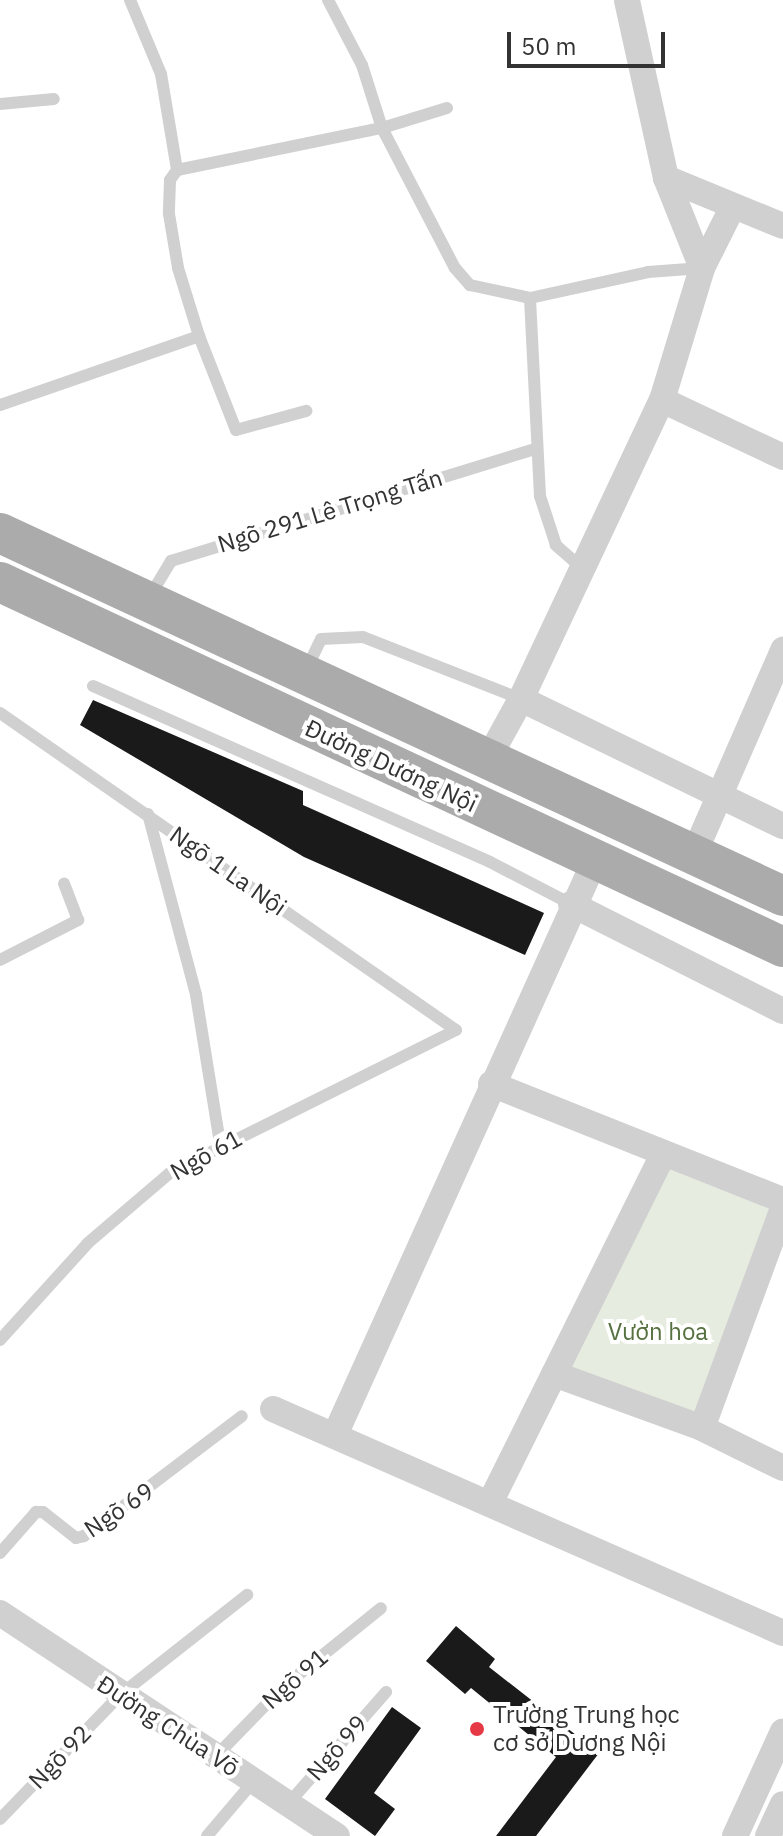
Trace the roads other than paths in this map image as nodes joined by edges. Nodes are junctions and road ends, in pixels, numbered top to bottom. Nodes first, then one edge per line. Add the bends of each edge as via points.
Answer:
1 (130, 0) edge
2 (328, 0) edge
3 (627, 0) edge
4 (54, 99) dead end
5 (0, 104) edge
6 (447, 108) dead end
7 (382, 128) junction
8 (177, 170) junction
9 (666, 178) junction
10 (733, 206) junction
11 (783, 226) edge
12 (702, 268) junction
13 (530, 298) junction
14 (199, 336) junction
15 (662, 400) junction
16 (0, 405) edge
17 (306, 411) dead end
18 (534, 449) junction
19 (783, 457) edge
20 (0, 533) edge
21 (582, 568) junction
22 (0, 582) edge
23 (147, 601) junction
24 (783, 650) edge
25 (304, 674) junction
26 (93, 686) dead end
27 (521, 699) junction
28 (0, 713) edge
29 (488, 759) junction
30 (716, 796) junction
31 (148, 814) junction
32 (783, 826) edge
33 (694, 854) junction
34 (595, 860) junction
35 (64, 884) dead end
36 (783, 896) edge
37 (571, 904) junction
38 (783, 947) edge
39 (0, 960) edge
40 (783, 1011) edge
41 (456, 1030) joint
42 (491, 1084) junction
43 (220, 1144) junction
44 (663, 1155) junction
45 (783, 1200) edge
46 (783, 1208) edge
47 (0, 1340) edge
48 (554, 1374) junction
49 (273, 1409) dead end
50 (242, 1416) dead end
51 (702, 1428) junction
52 (335, 1435) junction
53 (783, 1468) edge
54 (490, 1503) junction
55 (0, 1553) edge
56 (247, 1595) dead end
57 (381, 1608) dead end
58 (0, 1613) edge
59 (783, 1633) edge
60 (386, 1692) dead end
61 (120, 1695) junction
62 (783, 1731) edge
63 (215, 1757) junction
64 (253, 1782) junction
65 (287, 1804) junction
66 (783, 1804) edge
67 (0, 1819) edge
68 (207, 1836) edge
69 (337, 1836) edge
70 (735, 1836) edge
71 (768, 1836) edge

1 - 8 lane via 161,74
2 - 7 lane via 362,65
3 - 9 street
4 - 5 lane
6 - 7 lane
7 - 8 lane
7 - 13 lane via 463,277 470,285
8 - 14 lane via 170,180 169,214 178,268
9 - 10 street
9 - 12 street
10 - 11 street
10 - 12 street
12 - 13 lane via 648,272
12 - 15 street
13 - 18 lane
14 - 16 lane
14 - 17 lane via 236,430
15 - 19 street
15 - 21 street
18 - 21 lane via 540,496 556,545
18 - 23 lane, Ngõ 291 Lê Trọng Tấn via 171,561
20 - 23 main road, Đường Dương Nội
21 - 27 street
22 - 34 main road, Đường Dương Nội
23 - 25 main road, Đường Dương Nội
24 - 30 street
25 - 27 lane via 321,639 363,637
25 - 29 main road, Đường Dương Nội
26 - 37 lane via 490,862
27 - 29 street
27 - 30 street
28 - 31 lane, Ngõ 1 La Nội
29 - 33 main road, Đường Dương Nội
30 - 32 street
30 - 33 street
31 - 41 lane, Ngõ 1 La Nội
31 - 43 lane via 196,995
33 - 36 main road, Đường Dương Nội
34 - 37 street
34 - 38 main road, Đường Dương Nội
35 - 39 lane via 78,920
37 - 40 street
37 - 42 street
41 - 43 lane, Ngõ 61
42 - 44 street
42 - 52 street
43 - 47 lane, Ngõ 61 via 171,1172 88,1243
44 - 45 street
44 - 48 street
46 - 51 street
48 - 51 street
48 - 54 street
49 - 52 street
50 - 55 lane, Ngõ 69 via 84,1536 76,1538 36,1512
51 - 53 street
52 - 54 street
54 - 59 street
56 - 61 lane, Ngõ 92
57 - 63 lane, Ngõ 91 via 282,1688
58 - 61 street, Đường Chùa Võ
60 - 65 lane, Ngõ 99
61 - 63 street, Đường Chùa Võ
61 - 67 lane, Ngõ 92
62 - 70 street
63 - 64 street, Đường Chùa Võ
64 - 65 street, Đường Chùa Võ
64 - 68 lane
65 - 69 street, Đường Chùa Võ
66 - 71 street

